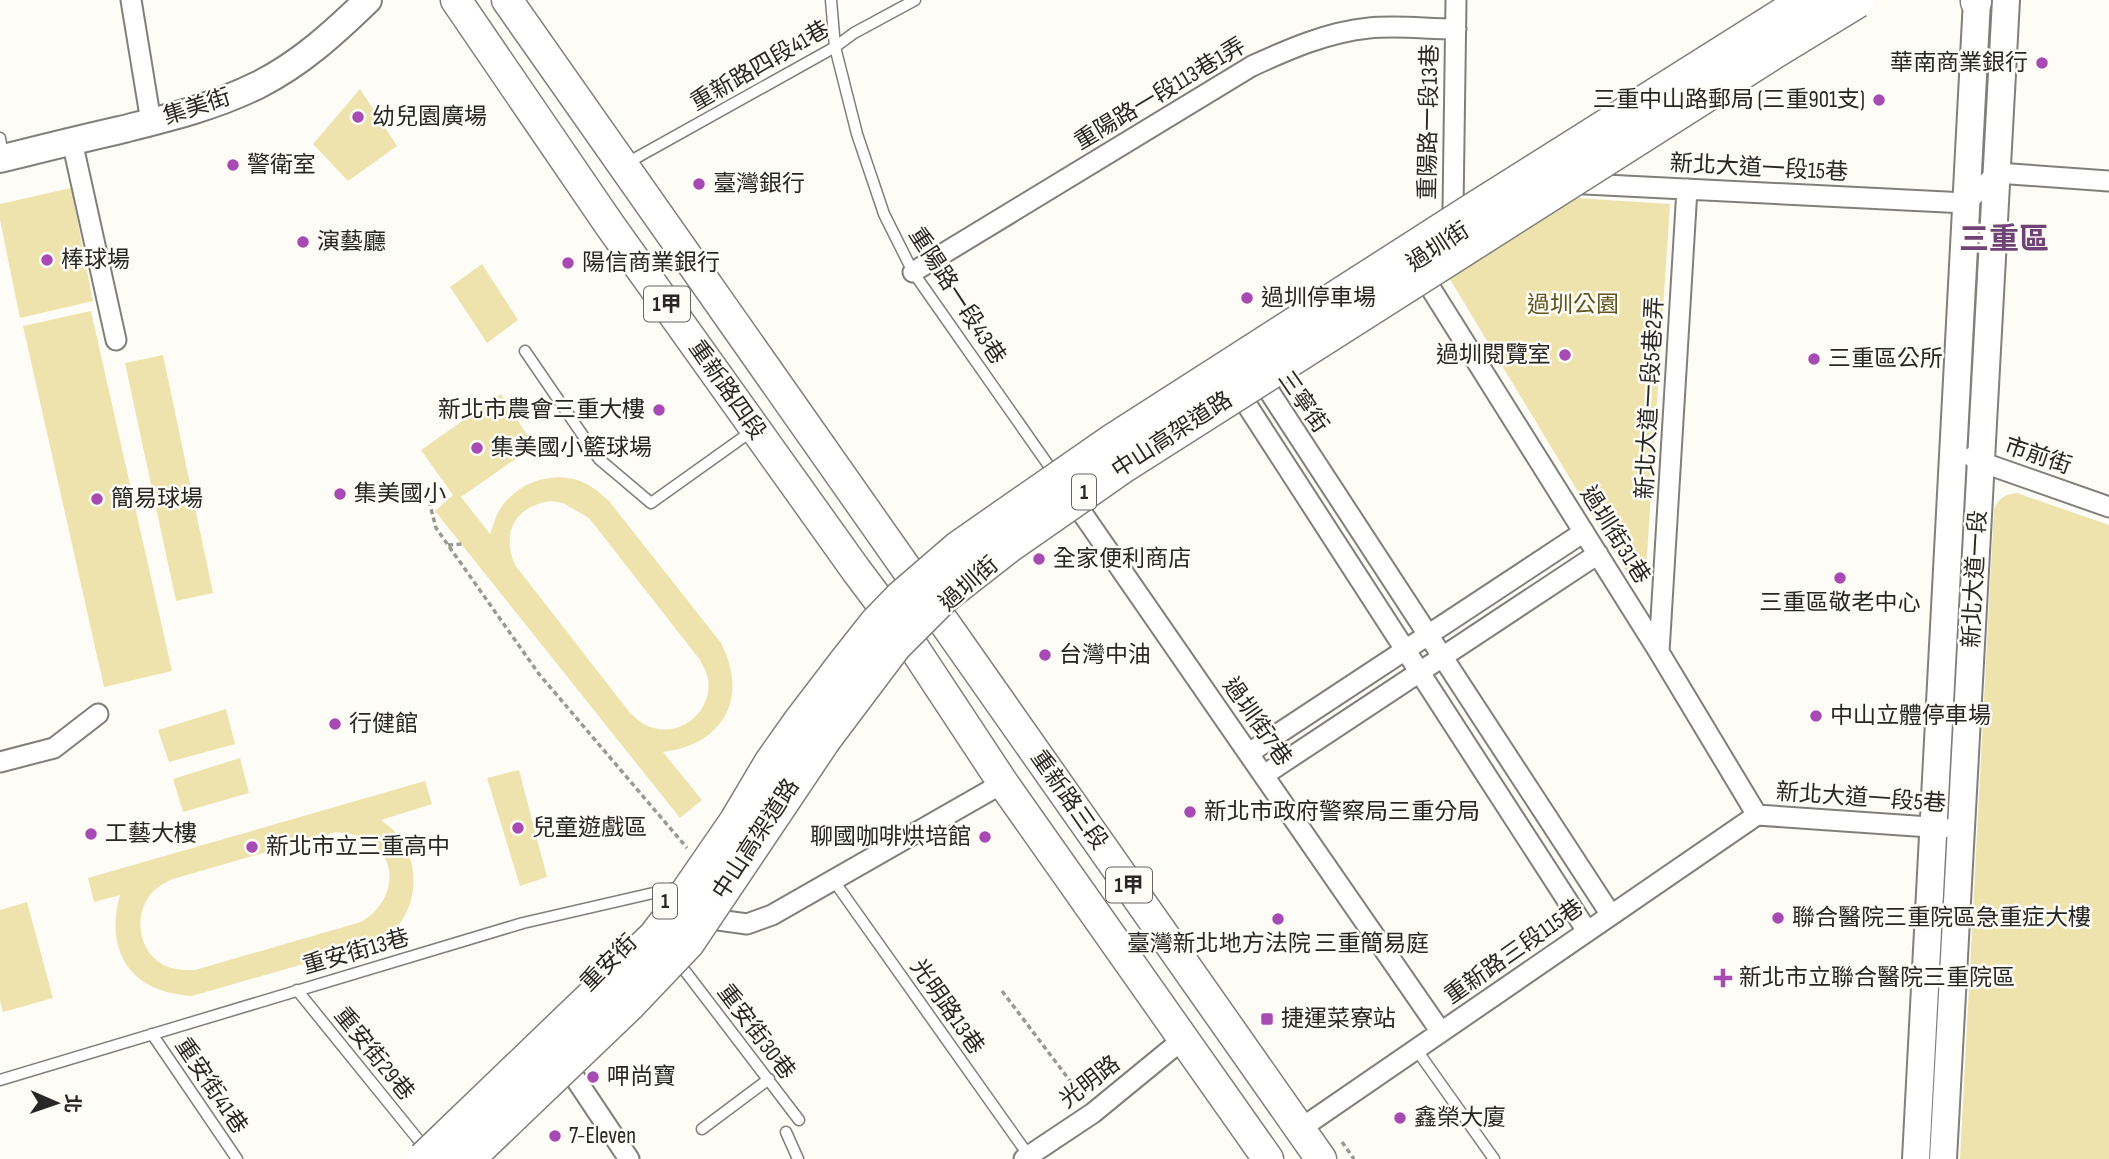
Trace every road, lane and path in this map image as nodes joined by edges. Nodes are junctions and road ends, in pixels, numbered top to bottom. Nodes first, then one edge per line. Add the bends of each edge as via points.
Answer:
1 (131, 0) edge
2 (368, 0) edge
3 (456, 0) edge
4 (507, 0) edge
5 (831, 0) edge
6 (915, 0) edge
7 (1457, 0) edge
8 (1808, 0) edge
9 (1826, 0) edge
10 (1857, 0) edge
11 (2006, 0) edge
12 (1976, 1) edge
13 (1455, 29) junction
14 (835, 47) junction
15 (151, 122) junction
16 (72, 141) junction
17 (1, 152) edge
18 (623, 166) junction
19 (1997, 173) junction
20 (1550, 176) junction
21 (2109, 181) edge
22 (1686, 189) junction
23 (1966, 203) junction
24 (1453, 209) junction
25 (1493, 212) junction
26 (1444, 243) junction
27 (913, 272) junction
28 (1429, 284) joint
29 (116, 340) dead end
30 (525, 351) dead end
31 (1238, 360) junction
32 (755, 429) junction
33 (1953, 445) junction
34 (1981, 462) junction
35 (1065, 497) junction
36 (429, 501) dead end
37 (2109, 507) edge
38 (1584, 532) junction
39 (462, 544) dead end
40 (448, 545) junction
41 (1598, 554) junction
42 (914, 578) junction
43 (882, 605) junction
44 (937, 611) junction
45 (1428, 635) junction
46 (910, 642) junction
47 (1405, 650) junction
48 (1659, 652) junction
49 (1442, 657) junction
50 (1419, 672) junction
51 (98, 714) dead end
52 (1249, 753) junction
53 (0, 762) edge
54 (1264, 775) junction
55 (1003, 783) junction
56 (1757, 815) junction
57 (1934, 828) junction
58 (1961, 830) junction
59 (696, 857) junction
60 (834, 881) junction
61 (675, 888) junction
62 (1611, 915) junction
63 (718, 920) junction
64 (1587, 931) junction
65 (682, 967) junction
66 (297, 990) junction
67 (1002, 991) dead end
68 (1441, 1032) junction
69 (152, 1034) junction
70 (1182, 1040) junction
71 (1416, 1049) junction
72 (573, 1075) junction
73 (769, 1079) junction
74 (0, 1080) edge
75 (1093, 1113) junction
76 (799, 1120) dead end
77 (702, 1129) dead end
78 (1300, 1129) junction
79 (786, 1132) dead end
80 (420, 1155) edge
81 (1026, 1157) edge
82 (237, 1159) edge
83 (466, 1159) edge
84 (485, 1159) edge
85 (629, 1159) edge
86 (798, 1159) edge
87 (1268, 1159) edge
88 (1321, 1159) edge
89 (1494, 1159) edge
90 (1916, 1159) edge
91 (1944, 1159) edge

1 - 15 street
2 - 15 street, 集美街 via 334,33 259,84 227,99
3 - 32 main road, 重新路四段 / 1甲
4 - 18 main road, 重新路四段 / 1甲
5 - 14 lane, 重陽路一段43巷
6 - 14 lane, 重新路四段41巷
7 - 13 street, 重陽路一段13巷
8 - 80 highway, 中山高架道路 / 1, bridge via 1111,443 932,571 876,625 801,722 656,937
9 - 20 main road, 過圳街 / 1
10 - 83 highway, 中山高架道路 / 1, bridge via 1123,465 943,596 894,645 824,738 687,942
11 - 19 street, 新北大道一段
12 - 23 street, 新北大道一段
13 - 24 street, 重陽路一段13巷
13 - 27 street, 重陽路一段113巷1弄 via 1370,28 1331,35 1277,54
14 - 18 lane, 重新路四段41巷
14 - 27 lane, 重陽路一段43巷 via 880,201
15 - 16 street, 集美街
16 - 17 street, 集美街
16 - 29 street
18 - 42 main road, 重新路四段 / 1甲
19 - 21 street
19 - 23 street
19 - 34 street, 新北大道一段
20 - 22 street, 新北大道一段15巷 via 1585,184
20 - 25 main road, 過圳街 / 1
22 - 23 street, 新北大道一段15巷
22 - 48 street, 新北大道一段5巷2弄
23 - 33 street, 新北大道一段
24 - 25 main road via 1461,219 1474,220
24 - 26 street, 重陽路一段13巷
25 - 26 main road, 過圳街 / 1
26 - 28 street, 重陽路一段13巷
26 - 31 main road, 過圳街 / 1
27 - 35 lane, 重陽路一段43巷
28 - 38 street, 過圳街31巷
30 - 32 lane via 599,459 651,503
31 - 35 main road, 過圳街 / 1
31 - 45 street, 三寧街 via 1267,388
31 - 47 street, 三寧街 via 1245,402
32 - 43 main road, 重新路四段 / 1甲
33 - 34 street, 市前街
33 - 57 street, 新北大道一段
34 - 37 street, 市前街
34 - 58 street, 新北大道一段
35 - 42 main road, 過圳街 / 1 via 1025,495
35 - 44 main road, 過圳街 / 1 via 1043,525 957,589
35 - 52 street, 過圳街7巷
36 - 40 path via 436,528
38 - 41 street, 過圳街31巷
38 - 45 street
39 - 40 path
40 - 59 path via 538,674
41 - 48 street, 過圳街31巷
41 - 49 street
42 - 43 main road, 過圳街 / 1
42 - 44 main road, 重新路三段 / 1甲
43 - 46 main road, 重新路三段 / 1甲
43 - 59 main road, 重安街 / 1 via 855,629 797,702
44 - 46 main road, 過圳街 / 1
44 - 78 main road, 重新路三段 / 1甲
45 - 47 street
45 - 49 street, 三寧街
46 - 55 main road, 重新路三段 / 1甲
46 - 63 main road, 1
47 - 50 street, 三寧街
47 - 52 street
48 - 56 street, 過圳街31巷
49 - 50 street
49 - 62 street, 三寧街
50 - 54 street
50 - 64 street, 三寧街
51 - 53 street via 54,748
52 - 54 street, 過圳街7巷
54 - 68 street, 過圳街7巷
55 - 60 street
55 - 70 main road, 重新路三段 / 1甲
56 - 57 street, 新北大道一段5巷
56 - 62 street, 重新路三段115巷
57 - 58 street, 新北大道一段5巷
57 - 90 street, 新北大道一段
58 - 91 street, 新北大道一段
59 - 61 main road, 重安街 / 1
60 - 63 street via 747,924
60 - 81 lane, 光明路13巷
61 - 63 lane
61 - 66 lane, 重安街13巷 via 523,923
61 - 80 main road, 重安街 / 1 via 604,969
62 - 64 street, 重新路三段115巷
63 - 65 main road, 1
64 - 68 street, 重新路三段115巷
65 - 72 main road, 1
65 - 73 lane, 重安街30巷
66 - 69 lane, 重安街13巷
66 - 80 lane, 重安街29巷
67 - 75 path
68 - 71 street, 重新路三段115巷
69 - 74 lane, 重安街13巷
69 - 82 lane, 重安街41巷
70 - 75 street, 光明路
70 - 87 main road, 重新路三段 / 1甲
71 - 78 street, 重新路三段115巷
71 - 89 lane
72 - 84 main road, 1
72 - 85 street
73 - 76 lane, 重安街30巷
73 - 77 lane
75 - 81 street, 光明路
78 - 88 main road, 重新路三段 / 1甲
79 - 86 lane

